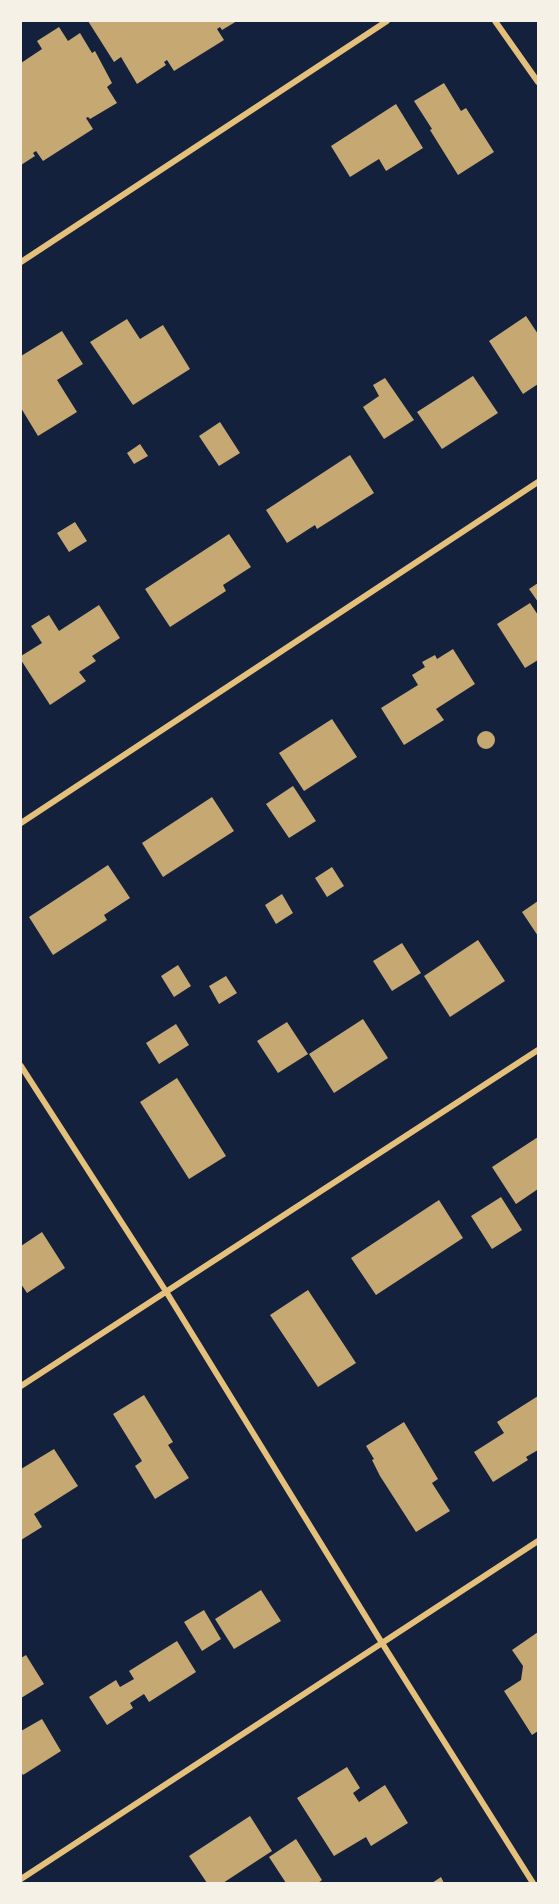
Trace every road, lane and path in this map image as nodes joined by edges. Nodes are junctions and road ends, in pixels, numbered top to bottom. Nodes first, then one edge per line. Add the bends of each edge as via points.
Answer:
1 (387, 21) edge
2 (495, 21) edge
3 (538, 82) edge
4 (21, 262) edge
5 (538, 482) edge
6 (21, 823) edge
7 (538, 1050) edge
8 (21, 1066) edge
9 (167, 1293) junction
10 (21, 1386) edge
11 (538, 1541) edge
12 (382, 1643) junction
13 (21, 1881) edge
14 (533, 1883) edge

1 - 4 street
2 - 3 street
5 - 6 street
7 - 9 street
8 - 9 street
9 - 10 street
9 - 12 street
11 - 12 street
12 - 13 street
12 - 14 street

